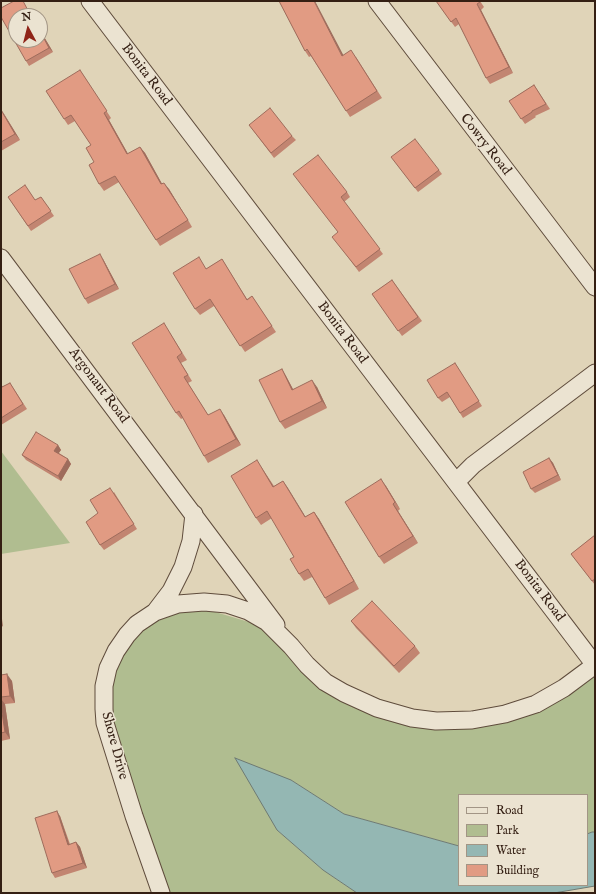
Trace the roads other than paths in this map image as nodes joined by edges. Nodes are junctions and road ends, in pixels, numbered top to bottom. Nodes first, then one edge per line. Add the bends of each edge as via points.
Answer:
1 (90, 1) edge
2 (377, 1) edge
3 (1, 258) edge
4 (595, 287) edge
5 (595, 373) edge
6 (456, 482) junction
7 (194, 514) junction
8 (155, 612) junction
9 (291, 646) junction
10 (595, 665) edge
11 (161, 893) edge

1 - 6 street, Bonita Road
2 - 4 street, Cowry Road
3 - 7 street, Argonaut Road
5 - 6 street via 474,465
6 - 10 street, Bonita Road
7 - 8 street, Shore Drive via 191,541 183,566 171,591
7 - 9 street, Shore Drive
8 - 9 street, Shore Drive via 178,604 227,604 267,622
8 - 11 street, Shore Drive via 137,624 116,651 108,668 104,686 104,709 105,723
9 - 10 street, Shore Drive via 325,682 344,693 377,708 412,718 436,721 472,720 505,714 536,704 564,688

